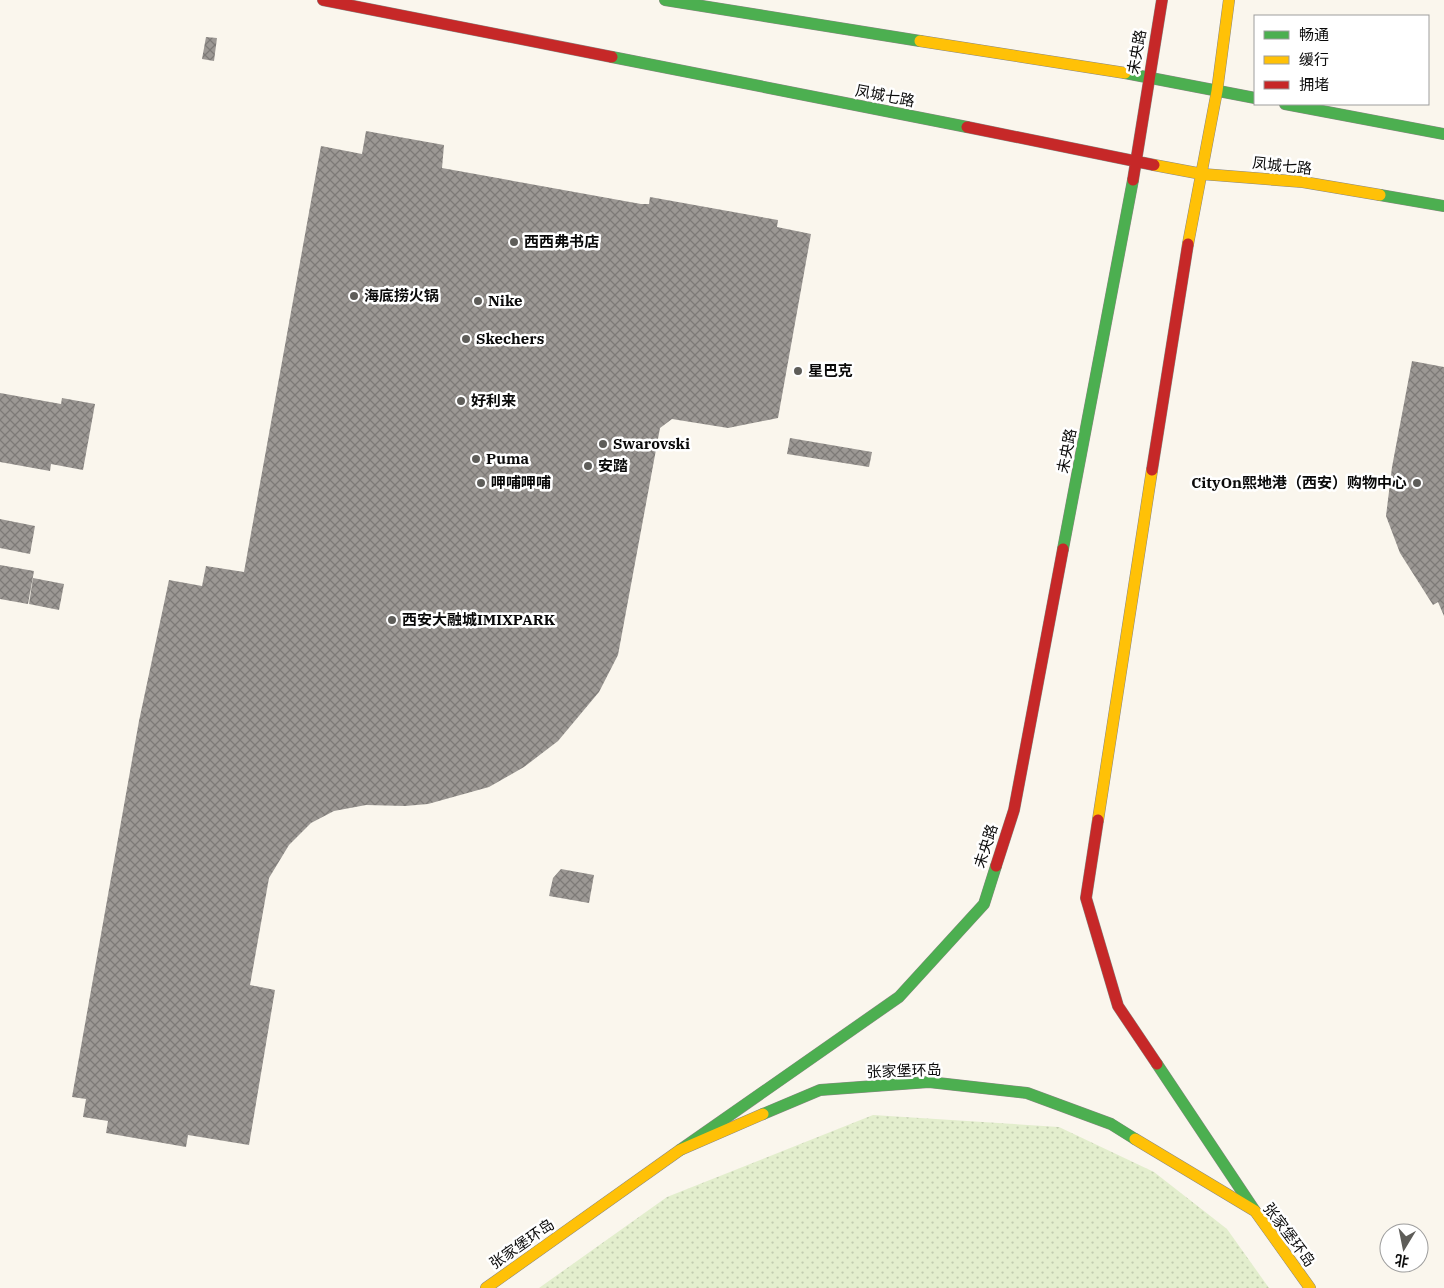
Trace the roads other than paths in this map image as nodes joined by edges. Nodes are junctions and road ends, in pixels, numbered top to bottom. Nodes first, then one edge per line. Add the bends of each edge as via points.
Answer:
1 (323, 0) edge
2 (665, 0) edge
3 (1162, 0) edge
4 (1229, 0) edge
5 (1148, 79) junction
6 (1217, 91) junction
7 (1254, 98) edge
8 (1290, 105) edge
9 (1444, 134) edge
10 (1137, 160) junction
11 (1202, 174) junction
12 (1444, 206) edge
13 (680, 1150) junction
14 (1255, 1211) junction
15 (486, 1288) edge
16 (1310, 1288) edge

1 - 10 main road, 凤城七路
2 - 5 main road via 1070,63
3 - 5 main road, 未央路
4 - 6 main road
5 - 6 main road
5 - 10 main road, 未央路
6 - 7 main road
6 - 11 main road
8 - 9 main road
10 - 11 main road, 凤城七路
10 - 13 main road, 未央路 via 1014,810 984,904 899,997
11 - 12 main road, 凤城七路 via 1303,182
11 - 14 main road via 1086,898 1118,1006
13 - 14 main road, 张家堡环岛 via 820,1090 939,1083 1027,1093 1110,1124
13 - 15 main road, 张家堡环岛
14 - 16 main road, 张家堡环岛

